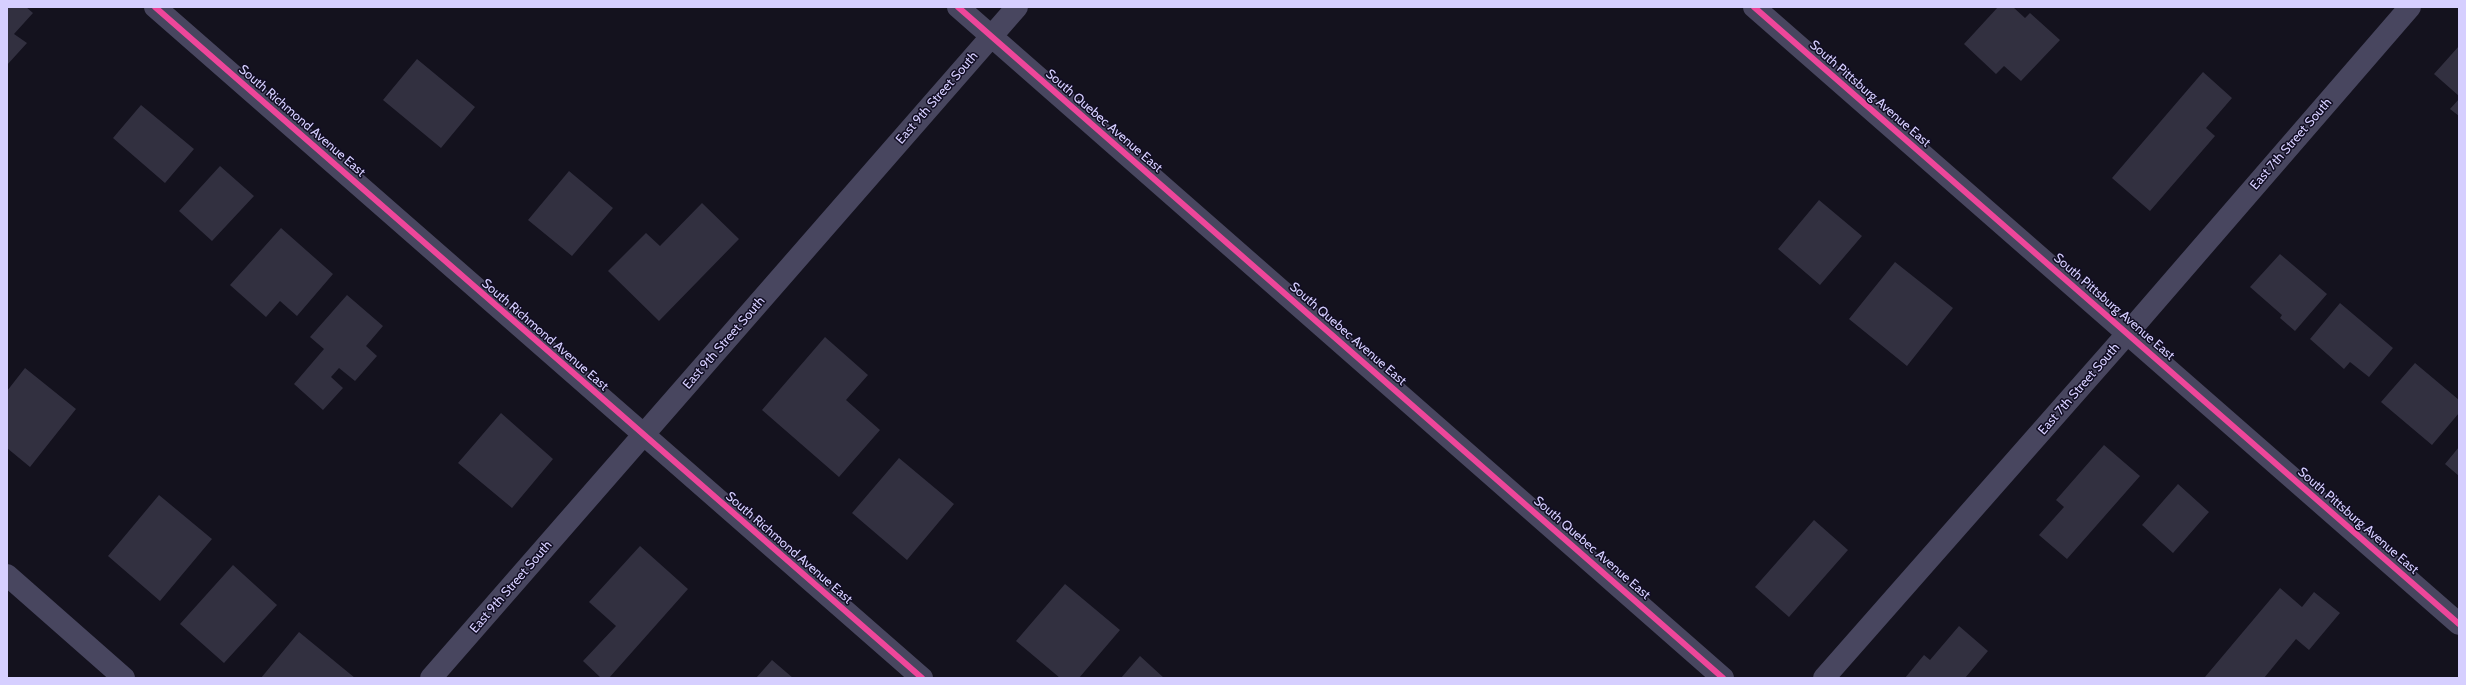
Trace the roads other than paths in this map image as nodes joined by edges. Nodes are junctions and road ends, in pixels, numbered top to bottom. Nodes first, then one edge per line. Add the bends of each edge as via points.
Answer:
1 (155, 7) edge
2 (958, 7) edge
3 (1017, 7) edge
4 (1754, 7) edge
5 (2410, 7) edge
6 (991, 36) junction
7 (2127, 334) junction
8 (644, 436) junction
9 (7, 576) edge
10 (2459, 624) edge
11 (124, 678) edge
12 (431, 678) edge
13 (922, 678) edge
14 (1724, 678) edge
15 (1824, 678) edge

1 - 8 street, South Richmond Avenue East
2 - 6 street, South Quebec Avenue East
3 - 6 street, East 9th Street South
4 - 7 street, South Pittsburg Avenue East
5 - 7 street, East 7th Street South
6 - 8 street, East 9th Street South
6 - 14 street, South Quebec Avenue East
7 - 10 street, South Pittsburg Avenue East
7 - 15 street, East 7th Street South
8 - 12 street, East 9th Street South
8 - 13 street, South Richmond Avenue East
9 - 11 street

